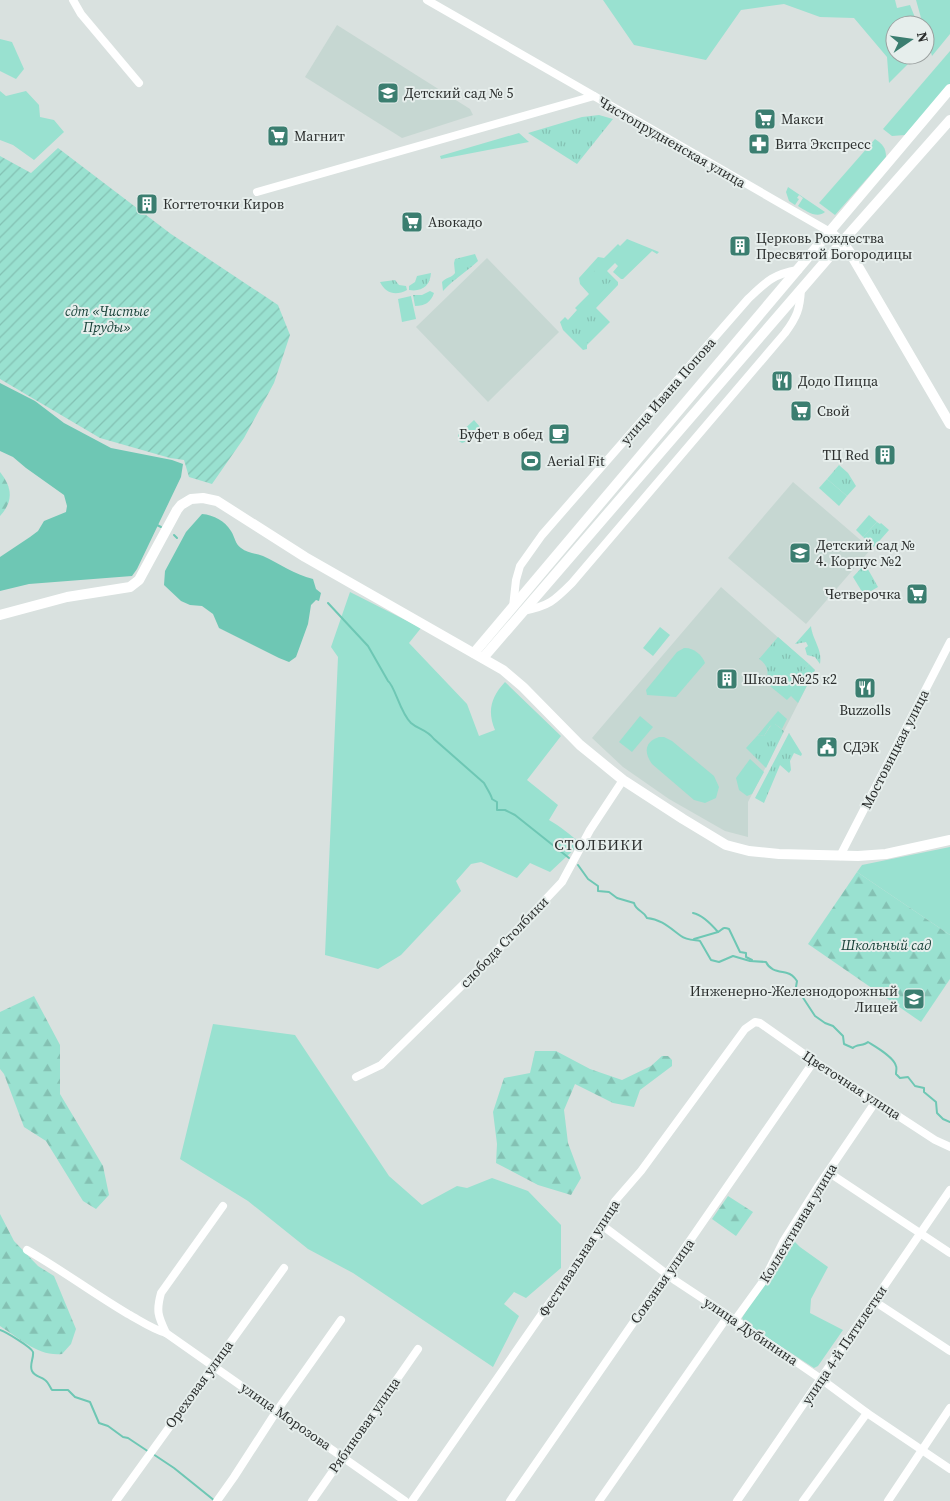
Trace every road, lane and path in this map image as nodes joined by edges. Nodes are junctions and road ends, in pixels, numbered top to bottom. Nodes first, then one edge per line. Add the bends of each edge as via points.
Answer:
1 (73, 0) edge
2 (427, 0) edge
3 (140, 83) dead end
4 (950, 89) edge
5 (594, 96) junction
6 (950, 120) edge
7 (257, 192) dead end
8 (830, 232) junction
9 (842, 242) junction
10 (798, 270) junction
11 (801, 289) junction
12 (950, 424) edge
13 (512, 607) junction
14 (523, 611) junction
15 (0, 615) edge
16 (950, 642) edge
17 (478, 655) junction
18 (623, 780) junction
19 (950, 840) edge
20 (840, 856) junction
21 (755, 1022) joint
22 (814, 1061) junction
23 (356, 1077) dead end
24 (876, 1101) junction
25 (950, 1146) edge
26 (828, 1172) junction
27 (950, 1190) edge
28 (222, 1206) dead end
29 (602, 1226) junction
30 (920, 1232) junction
31 (28, 1250) dead end
32 (950, 1253) edge
33 (284, 1268) dead end
34 (667, 1274) junction
35 (874, 1301) junction
36 (732, 1318) junction
37 (341, 1320) dead end
38 (166, 1333) junction
39 (418, 1349) dead end
40 (950, 1351) edge
41 (213, 1364) junction
42 (821, 1379) junction
43 (950, 1408) edge
44 (276, 1412) junction
45 (867, 1413) junction
46 (922, 1449) junction
47 (342, 1456) junction
48 (950, 1469) edge
49 (218, 1499) edge
50 (601, 1500) edge
51 (116, 1501) edge
52 (312, 1501) edge
53 (405, 1501) edge
54 (412, 1501) edge
55 (510, 1501) edge
56 (737, 1501) edge
57 (803, 1501) edge
58 (888, 1501) edge

1 - 3 street via 81,14
2 - 5 street
4 - 8 main road, улица Ивана Попова
5 - 7 street, Чистопрудненская улица
5 - 8 street, Чистопрудненская улица
6 - 9 main road
8 - 9 main road, Чистопрудненская улица
8 - 10 main road, улица Ивана Попова
9 - 11 main road
9 - 12 main road, Чистопрудненская улица
10 - 13 main road, улица Ивана Попова
10 - 13 street, улица Ивана Попова via 780,273 748,299 542,535 520,566
11 - 14 main road
11 - 14 street via 796,317 785,333 572,583 555,600
13 - 17 main road, улица Ивана Попова
14 - 17 main road
15 - 17 main road via 67,597 130,587 139,580 177,510 186,502 203,498 227,507 305,558
16 - 20 street, Мостовицкая улица
17 - 18 main road via 503,670 582,746
18 - 20 main road via 709,835 736,848 779,854
18 - 23 street, слобода Столбики via 590,830 562,882 546,900 381,1065
19 - 20 main road via 886,854
21 - 22 street, Цветочная улица
21 - 29 street, Фестивальная улица via 745,1029 647,1164 615,1201
22 - 24 street, Цветочная улица
22 - 34 street, Союзная улица
24 - 25 street, Цветочная улица via 935,1140
24 - 26 street, Коллективная улица
26 - 30 street
26 - 36 street, Коллективная улица via 783,1242 764,1280
27 - 30 street, улица 4-й Пятилетки
28 - 38 street via 161,1293 158,1317
29 - 34 street, улица Дубинина
29 - 54 street, Фестивальная улица
30 - 32 street
30 - 35 street, улица 4-й Пятилетки
31 - 38 street, улица Морозова via 113,1305
33 - 41 street, Ореховая улица
34 - 36 street, улица Дубинина
34 - 55 street, Союзная улица
35 - 40 street
35 - 42 street, улица 4-й Пятилетки
36 - 42 street, улица Дубинина
36 - 50 street, Коллективная улица
37 - 44 street
38 - 41 street, улица Морозова
39 - 47 street, Рябиновая улица
41 - 44 street, улица Морозова
41 - 51 street, Ореховая улица
42 - 45 street, улица Дубинина
42 - 56 street, улица 4-й Пятилетки
43 - 46 street
44 - 47 street, улица Морозова
44 - 49 street
45 - 46 street, улица Дубинина
45 - 57 street
46 - 48 street, улица Дубинина
46 - 58 street
47 - 52 street, Рябиновая улица
47 - 53 street, улица Морозова

